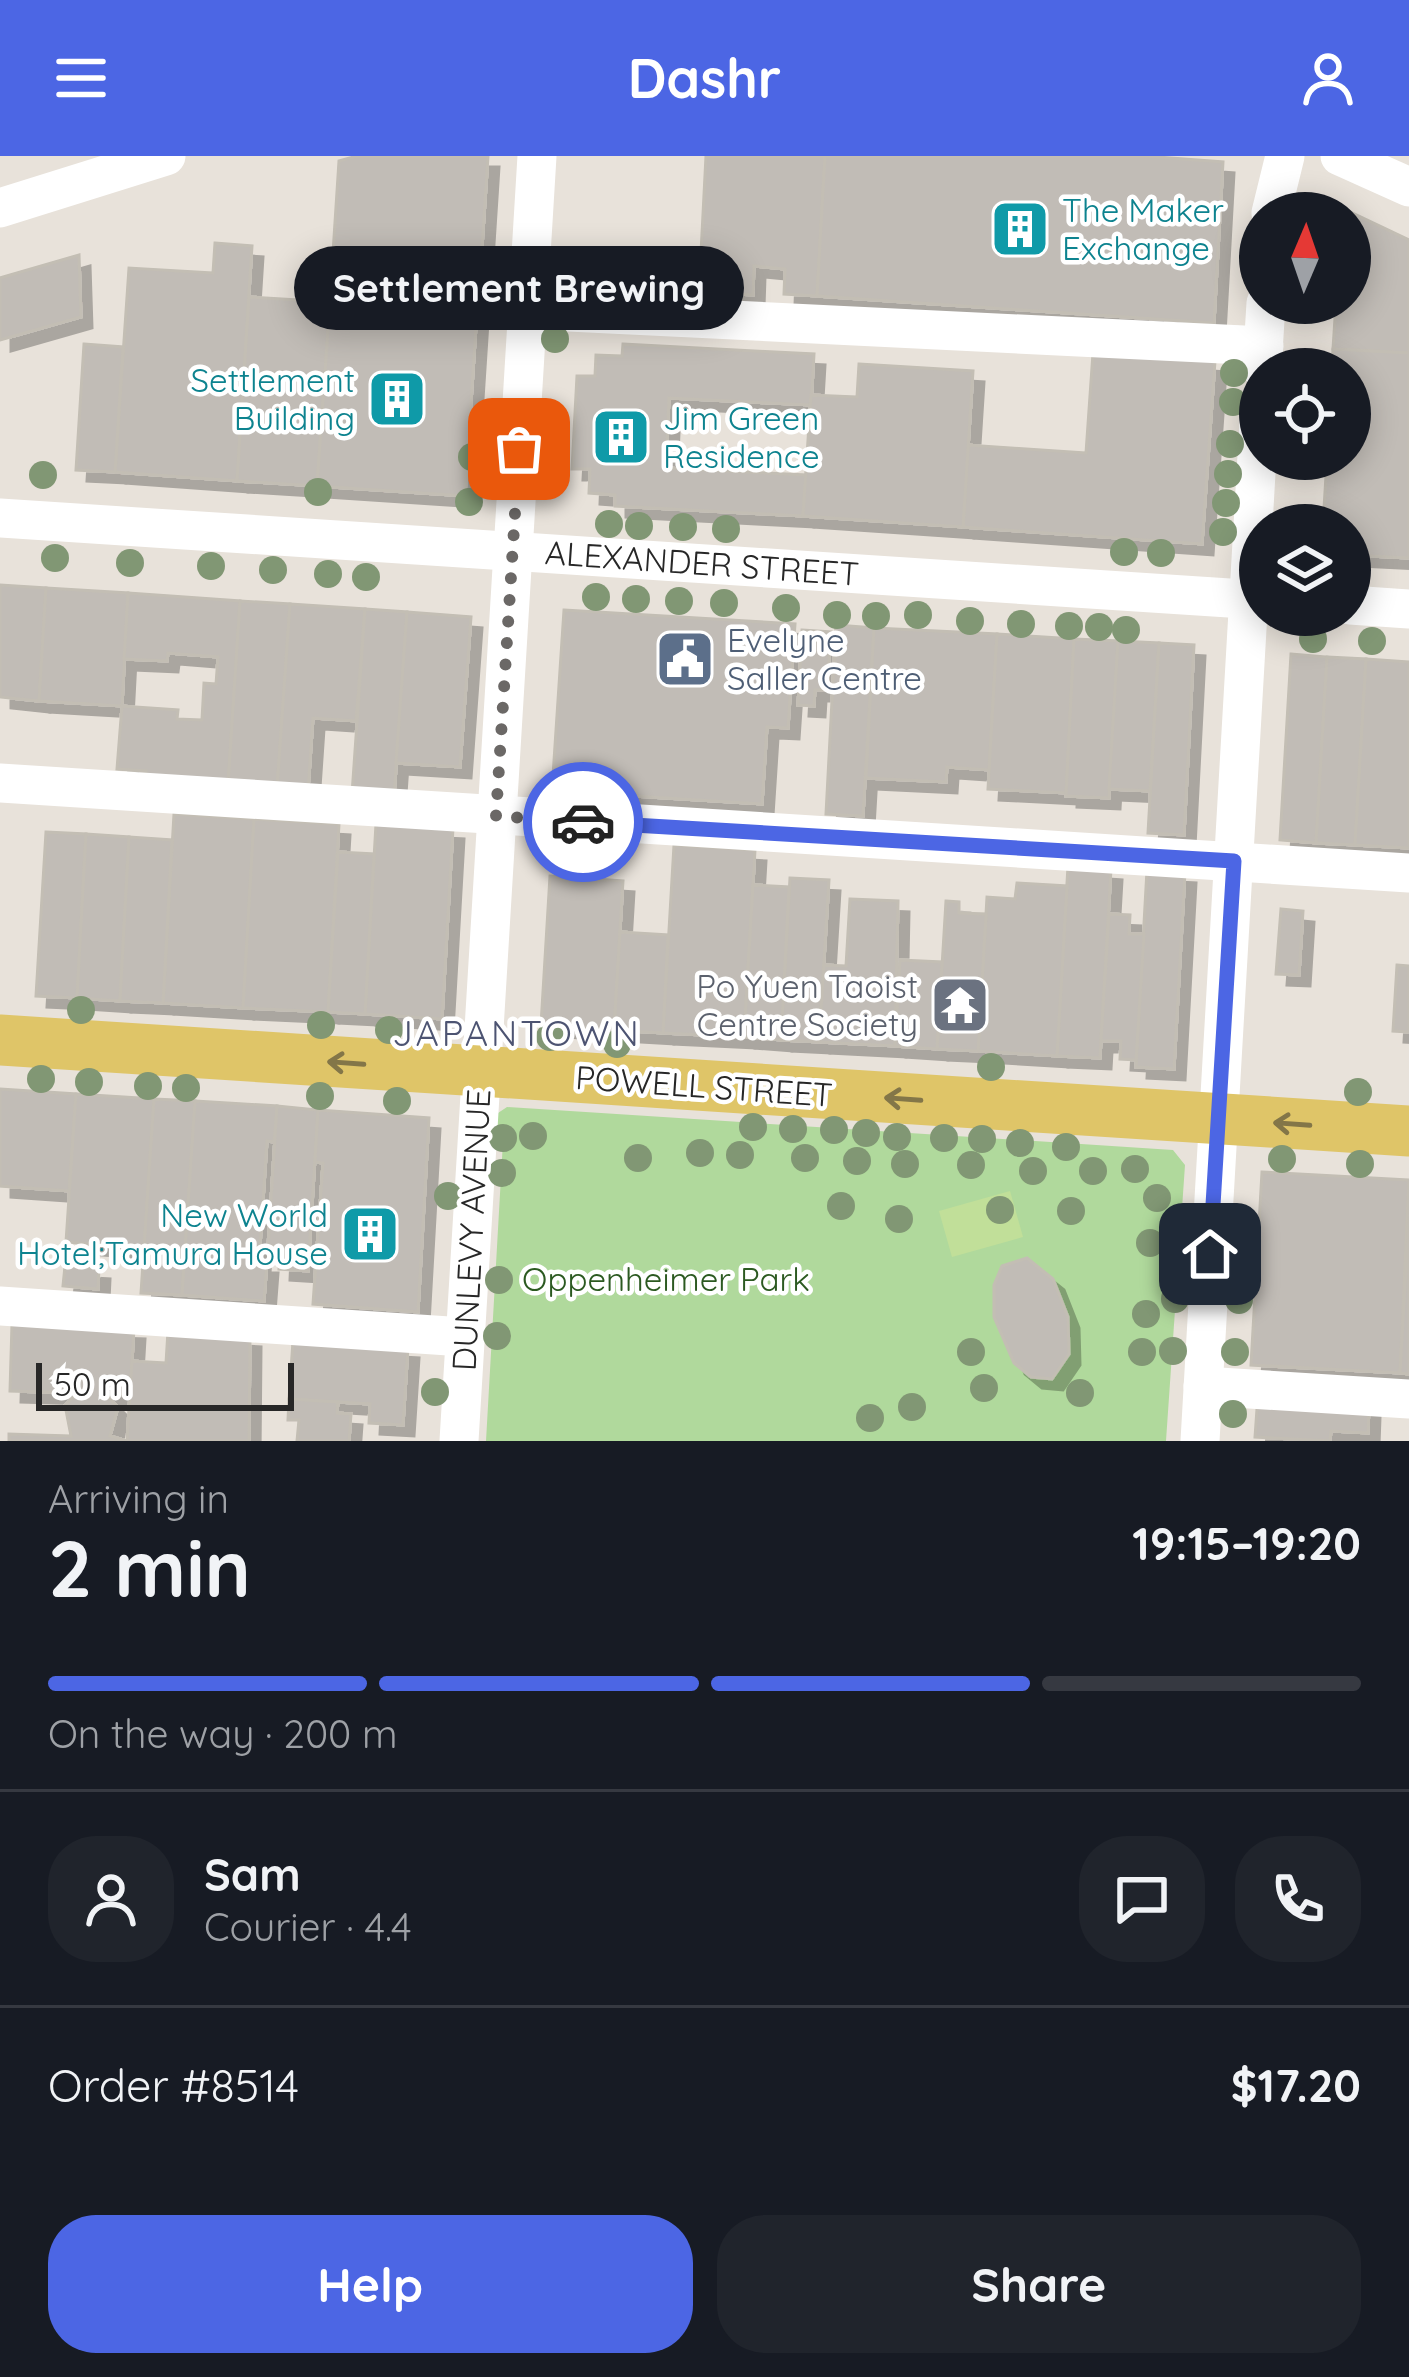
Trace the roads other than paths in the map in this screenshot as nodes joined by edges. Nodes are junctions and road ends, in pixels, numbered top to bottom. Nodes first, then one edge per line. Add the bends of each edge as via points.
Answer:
1 (166, 156) edge
2 (537, 156) edge
3 (1285, 156) edge
4 (1340, 156) edge
5 (1409, 188) edge
6 (1276, 192) edge
7 (0, 208) edge
8 (527, 310) junction
9 (1239, 355) edge
10 (0, 518) edge
11 (512, 551) junction
12 (1239, 598) edge
13 (1371, 606) edge
14 (1409, 609) edge
15 (1251, 636) edge
16 (0, 783) edge
17 (496, 816) junction
18 (1234, 861) junction
19 (1409, 873) edge
20 (0, 1040) edge
21 (480, 1072) junction
22 (1217, 1119) junction
23 (1409, 1131) edge
24 (0, 1306) edge
25 (464, 1337) junction
26 (1203, 1386) junction
27 (1409, 1399) edge
28 (459, 1441) edge
29 (1200, 1441) edge

1 - 7 street
2 - 8 street, DUNLEVY AVENUE
3 - 6 street
4 - 5 street
8 - 9 street
8 - 11 street, DUNLEVY AVENUE
10 - 11 street, ALEXANDER STREET
11 - 12 street, ALEXANDER STREET
11 - 17 street, DUNLEVY AVENUE
13 - 14 street
15 - 18 street
16 - 17 street
17 - 18 street
17 - 21 street, DUNLEVY AVENUE
18 - 19 street
18 - 22 street
21 -> 20 main road, POWELL STREET
22 -> 21 main road, POWELL STREET
21 - 25 street, DUNLEVY AVENUE
23 -> 22 main road, POWELL STREET
22 - 26 street
24 - 25 street
25 - 28 street, DUNLEVY AVENUE
26 - 27 street
26 - 29 street

